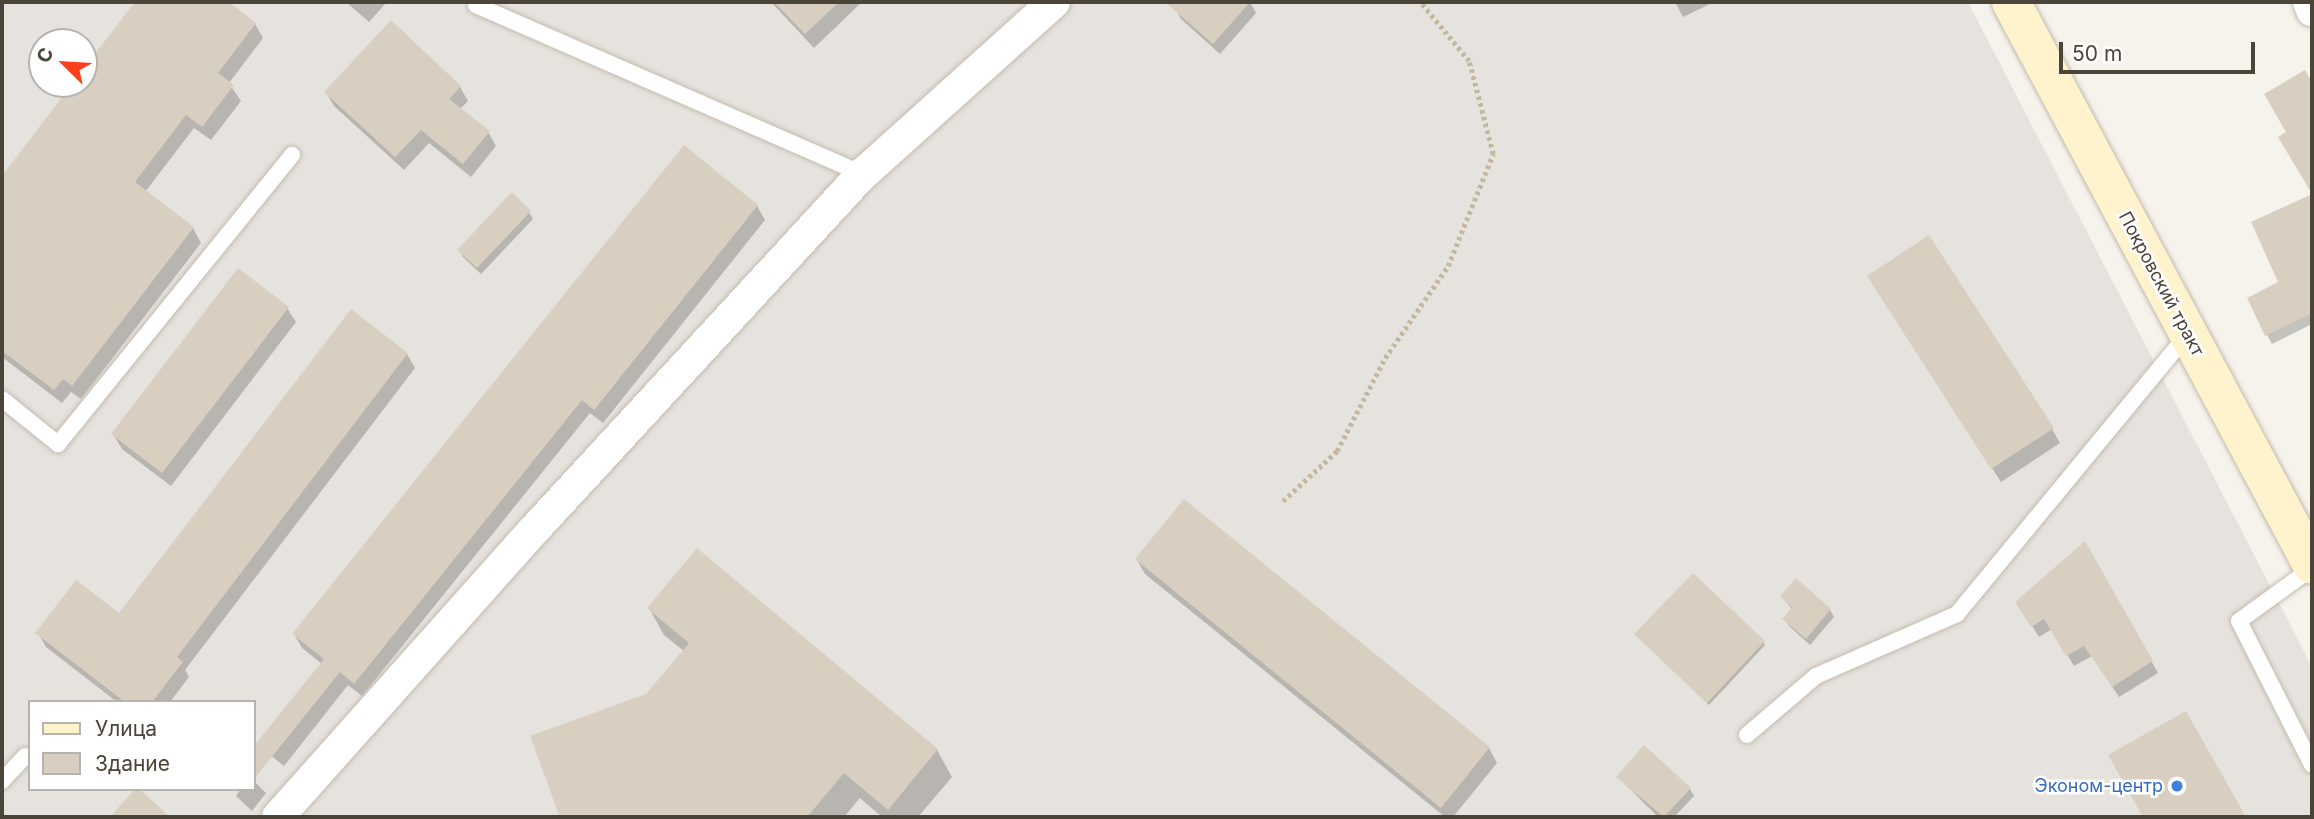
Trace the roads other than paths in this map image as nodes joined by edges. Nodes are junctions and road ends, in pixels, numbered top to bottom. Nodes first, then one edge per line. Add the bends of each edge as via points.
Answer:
1 (1055, 2) edge
2 (2011, 2) edge
3 (2309, 2) edge
4 (476, 5) dead end
5 (2312, 10) edge
6 (292, 155) dead end
7 (863, 174) junction
8 (2188, 334) junction
9 (2, 398) edge
10 (2312, 567) edge
11 (1747, 735) dead end
12 (25, 756) dead end
13 (2312, 765) edge
14 (2, 781) edge
15 (278, 817) edge

1 - 7 street
2 - 8 main road, Покровский тракт
3 - 5 street
4 - 7 lane
6 - 9 lane via 58,444
7 - 15 street via 533,531
8 - 10 main road, Покровский тракт
8 - 11 lane via 1957,614 1816,676
10 - 13 lane via 2239,621
12 - 14 lane

